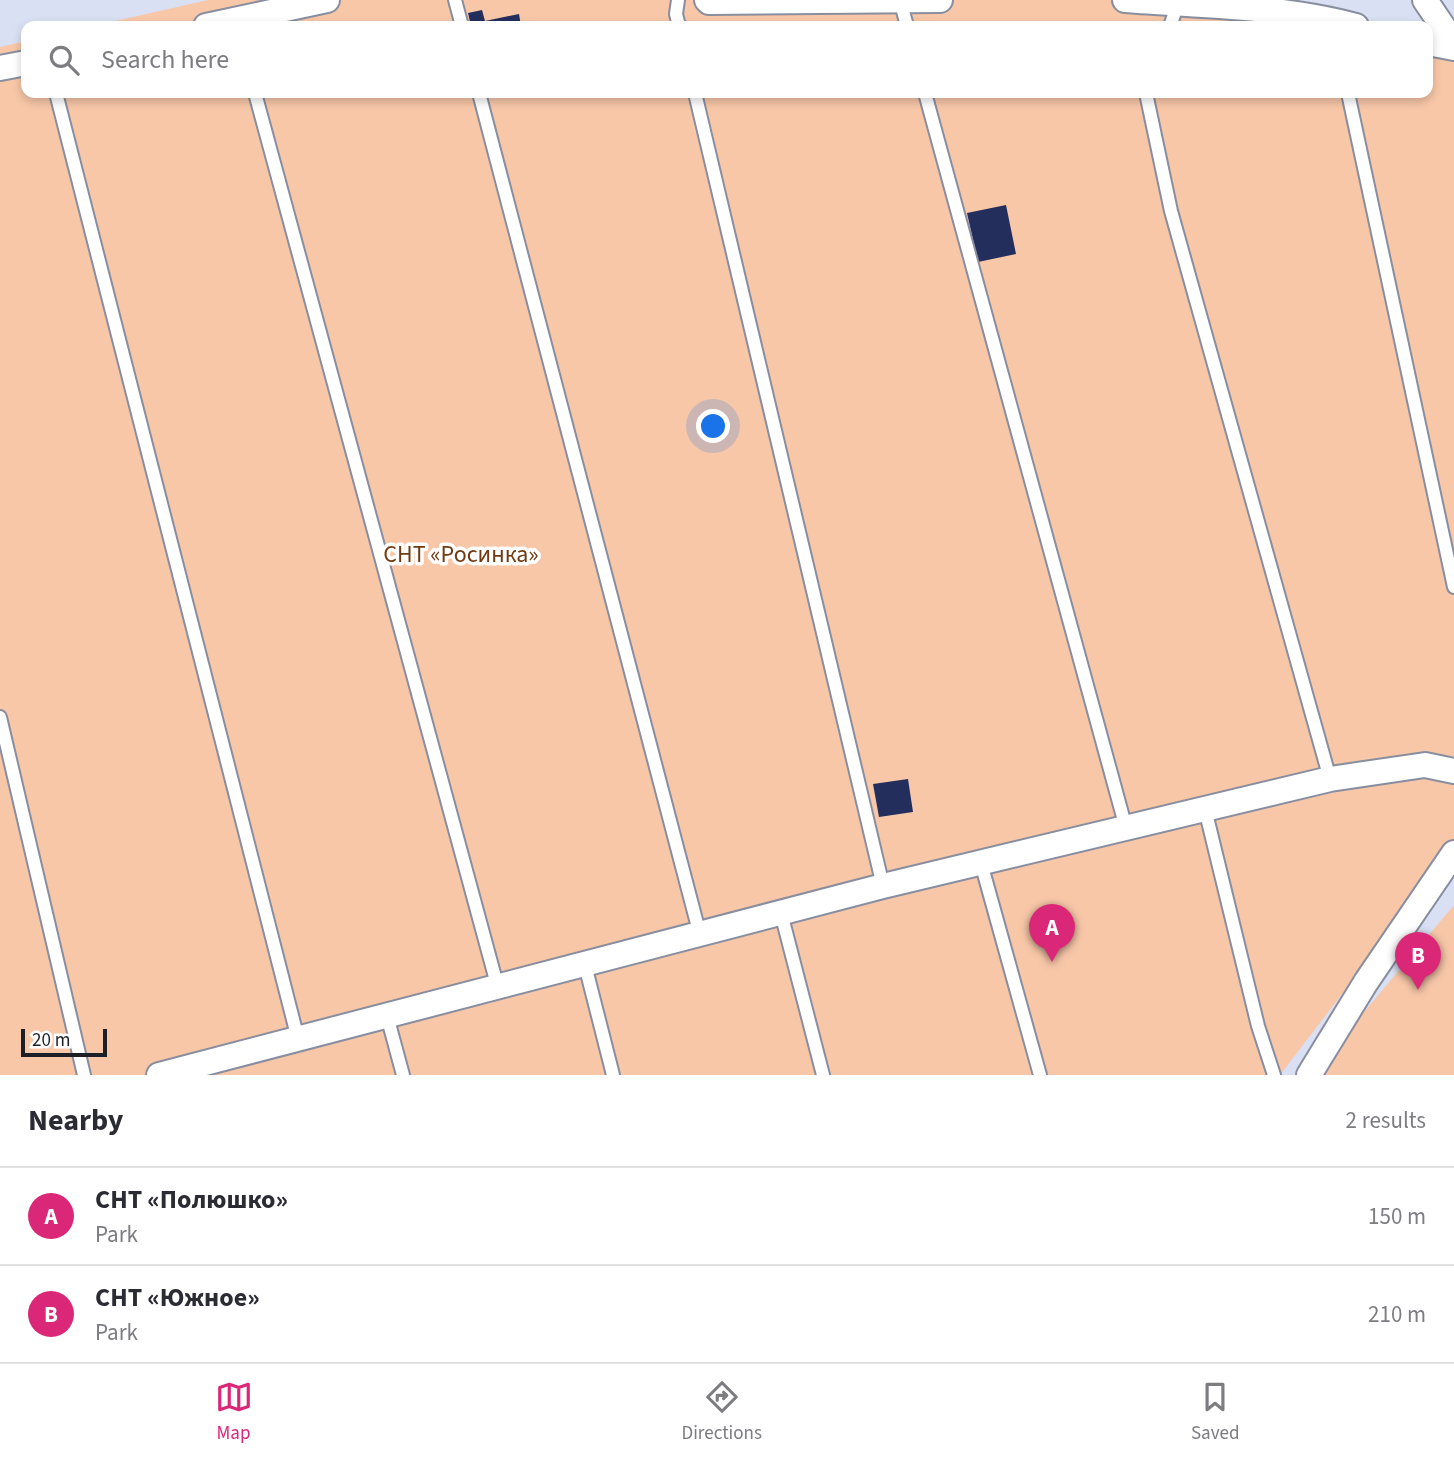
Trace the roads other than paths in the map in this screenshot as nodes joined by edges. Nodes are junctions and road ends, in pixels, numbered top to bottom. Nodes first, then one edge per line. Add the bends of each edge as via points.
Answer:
1 (327, 0) edge
2 (455, 0) edge
3 (678, 0) edge
4 (707, 0) edge
5 (900, 0) edge
6 (940, 0) edge
7 (1125, 0) edge
8 (1425, 0) edge
9 (1174, 15) edge
10 (244, 21) edge
11 (461, 21) edge
12 (678, 21) edge
13 (906, 21) edge
14 (1326, 21) edge
15 (1433, 44) edge
16 (1454, 46) edge
17 (21, 63) edge
18 (0, 68) edge
19 (57, 98) edge
20 (256, 98) edge
21 (481, 98) edge
22 (696, 98) edge
23 (926, 98) edge
24 (1147, 98) edge
25 (1349, 98) edge
26 (1454, 587) edge
27 (0, 717) edge
28 (1454, 771) edge
29 (1330, 779) junction
30 (1205, 809) junction
31 (1126, 828) junction
32 (1454, 853) edge
33 (981, 863) junction
34 (883, 887) junction
35 (781, 914) junction
36 (699, 935) junction
37 (585, 964) junction
38 (498, 988) junction
39 (387, 1016) junction
40 (299, 1039) junction
41 (187, 1071) edge
42 (84, 1075) edge
43 (159, 1075) edge
44 (403, 1075) edge
45 (612, 1075) edge
46 (823, 1075) edge
47 (1040, 1075) edge
48 (1274, 1075) edge
49 (1310, 1075) edge

1 - 10 street
2 - 11 lane
3 - 12 lane
4 - 5 street
5 - 6 street
5 - 13 lane
7 - 9 street
8 - 16 street
9 - 14 street via 1273,12
15 - 16 street
17 - 18 street
19 - 40 lane
20 - 38 lane
21 - 36 lane
22 - 34 lane
23 - 31 lane
24 - 29 lane via 1171,211
25 - 26 lane
27 - 42 lane
28 - 29 street via 1425,765
29 - 30 street
30 - 31 street
30 - 48 lane
31 - 33 street
32 - 49 street via 1366,982
33 - 34 street
33 - 47 lane
34 - 35 street
35 - 36 street
35 - 46 lane
36 - 37 street
37 - 38 street
37 - 45 lane
38 - 39 street
39 - 40 street
39 - 44 lane
40 - 41 street
41 - 43 street

